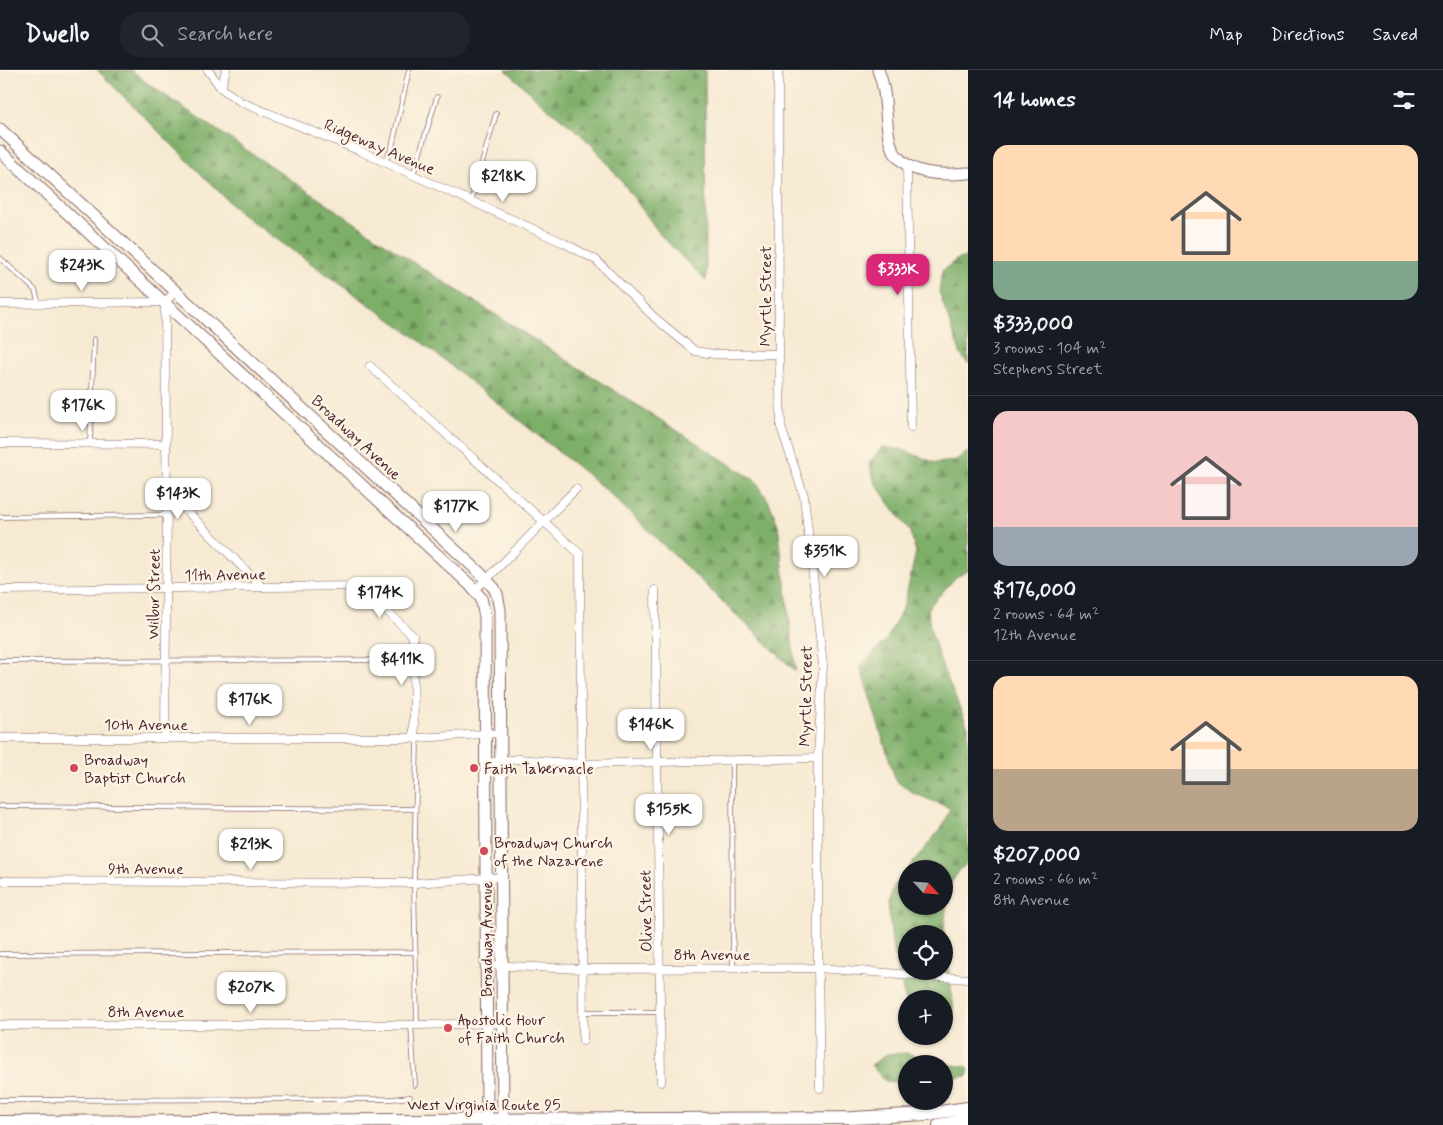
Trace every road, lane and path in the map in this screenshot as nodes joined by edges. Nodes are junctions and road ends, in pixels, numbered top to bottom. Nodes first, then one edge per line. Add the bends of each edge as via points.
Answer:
1 (208, 70) edge
2 (226, 70) edge
3 (409, 70) edge
4 (778, 70) edge
5 (878, 70) edge
6 (221, 88) junction
7 (437, 98) dead end
8 (496, 114) dead end
9 (0, 129) edge
10 (10, 138) junction
11 (0, 150) edge
12 (385, 162) junction
13 (907, 165) junction
14 (968, 173) edge
15 (413, 175) junction
16 (471, 201) junction
17 (0, 258) edge
18 (176, 291) junction
19 (165, 302) junction
20 (0, 304) edge
21 (39, 304) junction
22 (94, 339) dead end
23 (778, 354) junction
24 (370, 366) dead end
25 (911, 427) dead end
26 (0, 443) edge
27 (90, 443) junction
28 (166, 444) junction
29 (576, 490) dead end
30 (168, 491) junction
31 (167, 515) junction
32 (0, 517) edge
33 (543, 523) junction
34 (487, 580) junction
35 (261, 586) junction
36 (166, 589) junction
37 (475, 589) junction
38 (0, 590) edge
39 (655, 590) dead end
40 (166, 660) junction
41 (414, 660) junction
42 (0, 661) edge
43 (501, 733) junction
44 (485, 734) junction
45 (165, 737) junction
46 (415, 737) junction
47 (0, 738) edge
48 (818, 758) junction
49 (732, 761) junction
50 (501, 762) junction
51 (657, 762) junction
52 (485, 763) junction
53 (581, 764) junction
54 (0, 806) edge
55 (415, 809) junction
56 (502, 877) junction
57 (486, 878) junction
58 (0, 881) edge
59 (414, 883) junction
60 (416, 952) junction
61 (0, 954) edge
62 (486, 965) junction
63 (502, 965) junction
64 (660, 968) junction
65 (732, 968) junction
66 (818, 968) junction
67 (582, 969) junction
68 (968, 979) edge
69 (582, 1012) junction
70 (660, 1012) junction
71 (486, 1023) junction
72 (502, 1023) junction
73 (0, 1025) edge
74 (414, 1025) junction
75 (583, 1041) dead end
76 (661, 1082) dead end
77 (415, 1085) dead end
78 (820, 1088) dead end
79 (410, 1097) dead end
80 (0, 1100) edge
81 (968, 1108) edge
82 (968, 1120) edge
83 (0, 1122) edge
84 (487, 1123) edge
85 (503, 1123) edge
86 (939, 1125) edge

1 - 6 street, Ridgeway Avenue
2 - 6 street
3 - 12 lane via 392,147
4 - 23 street, Myrtle Street
5 - 13 main road via 885,93 890,141 895,154
6 - 12 street, Ridgeway Avenue via 241,102
7 - 15 lane
8 - 16 lane
9 - 10 main road, Broadway Avenue
10 - 11 lane
10 - 18 main road, Broadway Avenue
11 - 19 main road, Broadway Avenue
12 - 15 street, Ridgeway Avenue
13 - 14 main road via 935,174
13 - 25 street
15 - 16 street, Ridgeway Avenue
16 - 23 street, Ridgeway Avenue via 564,242 596,260 655,318 695,351
17 - 21 lane via 35,290
18 - 19 street
18 - 34 main road, Broadway Avenue
19 - 21 street
19 - 28 street, Wilbur Street
19 - 37 main road, Broadway Avenue
20 - 21 street
22 - 27 lane
23 - 48 street, Myrtle Street via 781,428 804,496 823,665
24 - 33 street
26 - 27 street
27 - 28 street
28 - 30 street, Wilbur Street
29 - 33 street
30 - 31 street, Wilbur Street
30 - 35 street
31 - 32 lane
31 - 36 street, Wilbur Street
33 - 34 street
33 - 53 street via 580,554
34 - 37 street
34 - 43 main road, Broadway Avenue via 497,594 500,610
35 - 36 street, 11th Avenue
35 - 41 street, 11th Avenue via 361,586 413,636
36 - 38 street, 11th Avenue
36 - 40 street, Wilbur Street
37 - 44 main road, Broadway Avenue via 483,602 485,617
39 - 51 street, Olive Street
40 - 41 lane
40 - 42 lane
40 - 45 street, Wilbur Street
41 - 46 street
43 - 44 street, 10th Avenue
43 - 50 main road, Broadway Avenue
44 - 46 street, 10th Avenue
44 - 52 main road, Broadway Avenue
45 - 46 street, 10th Avenue
45 - 47 street, 10th Avenue
46 - 55 lane
48 - 49 street
48 - 66 street, Myrtle Street
49 - 51 street
49 - 65 lane
50 - 52 street
50 - 53 street
50 - 56 main road, Broadway Avenue
51 - 53 street
51 - 64 street, Olive Street
52 - 57 main road, Broadway Avenue
53 - 67 street
54 - 55 lane
55 - 59 lane
56 - 57 street, 9th Avenue
56 - 63 main road, Broadway Avenue
57 - 59 street, 9th Avenue
57 - 62 main road, Broadway Avenue
58 - 59 street, 9th Avenue
59 - 60 lane
60 - 61 lane
60 - 74 lane
62 - 63 street, 8th Avenue
62 - 71 main road, Broadway Avenue
63 - 67 street, 8th Avenue
63 - 72 main road, Broadway Avenue
64 - 65 street, 8th Avenue
64 - 67 street, 8th Avenue
64 - 70 street, Olive Street
65 - 66 street, 8th Avenue
66 - 68 street, 8th Avenue
66 - 78 street, Myrtle Street
67 - 69 street
69 - 70 lane
69 - 75 street
70 - 76 street, Olive Street
71 - 72 street, 8th Avenue
71 - 74 street, 8th Avenue
71 - 84 main road, Broadway Avenue
72 - 85 main road, Broadway Avenue
73 - 74 street, 8th Avenue
74 - 77 lane
79 - 80 lane via 392,1100
81 - 85 main road, West Virginia Route 95 via 868,1118
82 - 86 main road
83 - 84 main road, West Virginia Route 95
84 - 85 main road, West Virginia Route 95

